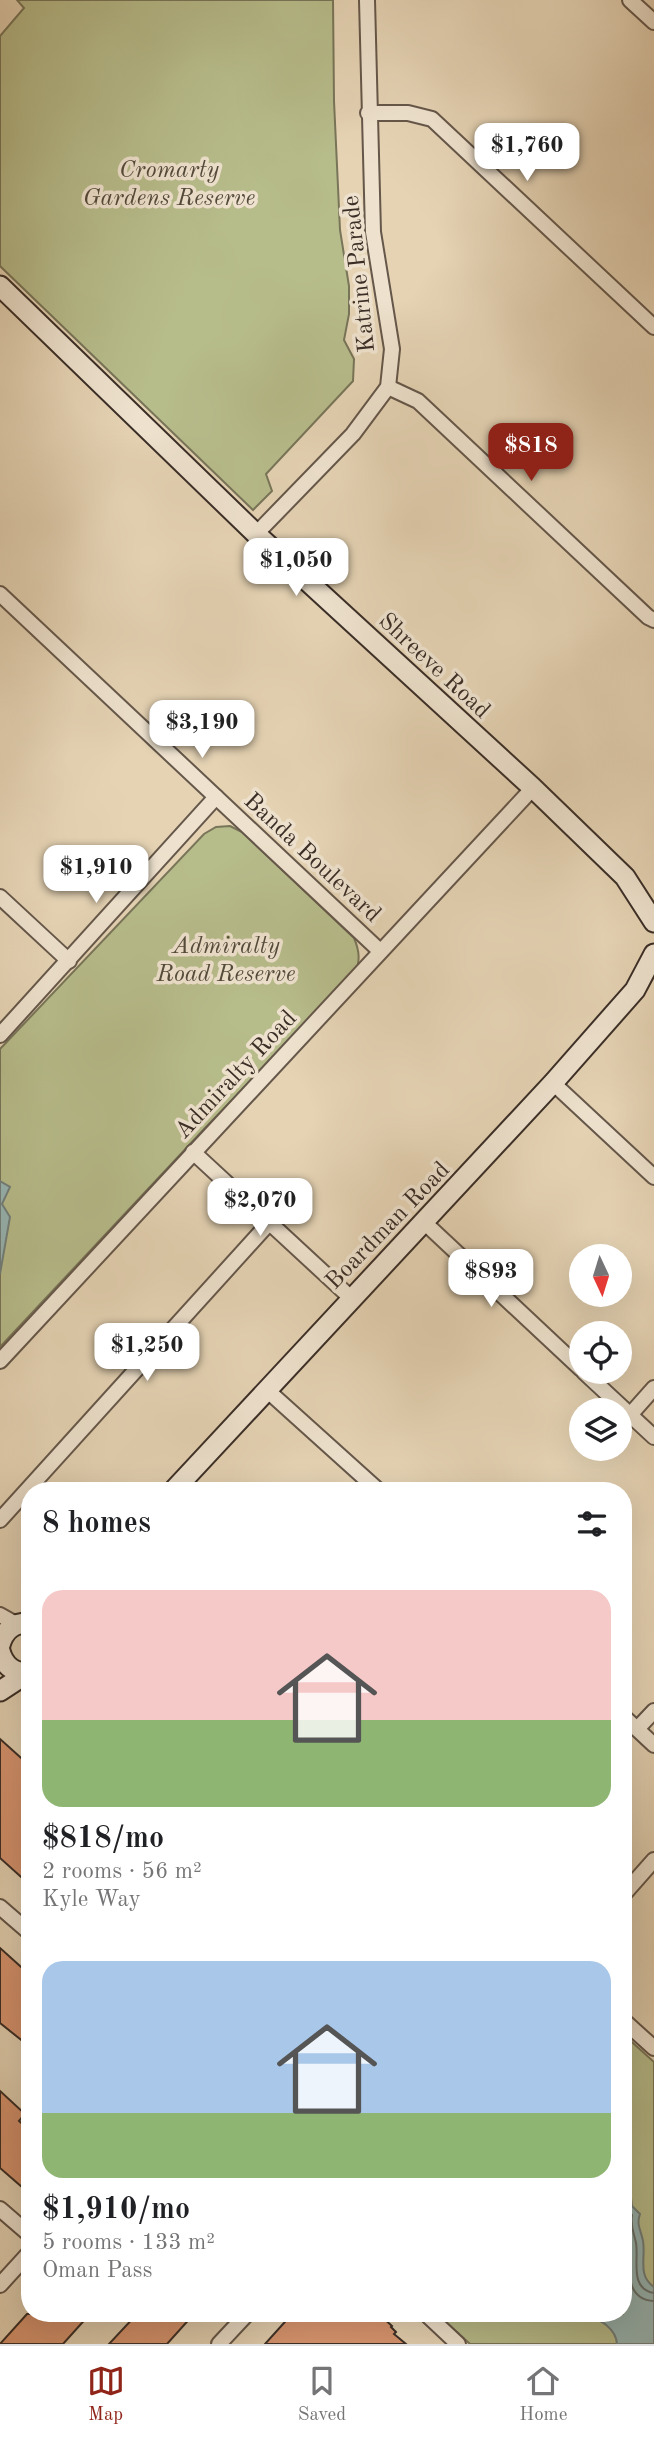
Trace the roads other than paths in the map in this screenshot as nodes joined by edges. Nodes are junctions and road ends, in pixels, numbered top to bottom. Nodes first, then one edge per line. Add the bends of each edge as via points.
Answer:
1 (367, 0) edge
2 (630, 0) edge
3 (654, 22) edge
4 (369, 113) junction
5 (0, 286) edge
6 (654, 327) edge
7 (388, 387) junction
8 (257, 534) junction
9 (0, 594) edge
10 (654, 620) edge
11 (533, 788) junction
12 (216, 797) junction
13 (625, 877) junction
14 (654, 894) edge
15 (0, 897) edge
16 (654, 922) edge
17 (380, 951) junction
18 (654, 954) edge
19 (69, 961) junction
20 (654, 979) edge
21 (635, 990) junction
22 (0, 1035) edge
23 (554, 1083) junction
24 (193, 1152) junction
25 (654, 1177) edge
26 (269, 1223) junction
27 (425, 1223) junction
28 (351, 1298) junction
29 (569, 1359) edge
30 (0, 1361) edge
31 (596, 1384) edge
32 (654, 1388) edge
33 (268, 1391) junction
34 (611, 1398) edge
35 (632, 1413) edge
36 (632, 1417) edge
37 (654, 1437) edge
38 (34, 1482) edge
39 (182, 1482) edge
40 (369, 1482) edge
41 (21, 1497) edge
42 (0, 1520) edge
43 (21, 1621) edge
44 (0, 1642) edge
45 (0, 1653) edge
46 (21, 1672) edge
47 (21, 1678) edge
48 (0, 1691) edge
49 (654, 1711) edge
50 (632, 1724) edge
51 (637, 1729) junction
52 (654, 1745) edge
53 (654, 1860) edge
54 (632, 1885) edge
55 (0, 1906) edge
56 (21, 1925) edge
57 (632, 2028) edge
58 (654, 2048) edge
59 (0, 2209) edge
60 (21, 2227) edge
61 (21, 2262) edge
62 (0, 2285) edge
63 (240, 2322) edge
64 (435, 2322) edge
65 (219, 2344) edge
66 (458, 2344) edge

1 - 4 street, Katrine Parade
2 - 3 street
4 - 6 street via 432,118
4 - 7 street, Katrine Parade via 373,232 392,349
5 - 8 street, Shreeve Road
7 - 8 street, Katrine Parade via 353,434
7 - 10 street via 418,401
8 - 11 street, Shreeve Road
9 - 12 street, Banda Boulevard
11 - 13 street, Shreeve Road
11 - 17 street, Admiralty Road
12 - 17 street, Banda Boulevard
12 - 19 street
13 - 14 street, Shreeve Road
13 - 16 street, Shreeve Road
15 - 19 street
17 - 24 street, Admiralty Road
18 - 21 street, Boardman Road
19 - 22 street
20 - 21 street, Boardman Road
21 - 23 street, Boardman Road
23 - 25 street
23 - 27 street, Boardman Road
24 - 26 street
24 - 30 street, Admiralty Road
26 - 28 street
26 - 38 street
27 - 28 street, Boardman Road
27 - 29 street
28 - 33 street, Boardman Road
31 - 34 street
32 - 35 street
33 - 39 street, Boardman Road
33 - 40 street
36 - 37 street
41 - 42 street
43 - 44 street via 9,1628
45 - 46 street via 7,1666
47 - 48 street
49 - 51 street
50 - 51 street
51 - 52 street
53 - 54 street
55 - 56 street
57 - 58 street
59 - 60 street
61 - 62 street
63 - 65 street
64 - 66 street

